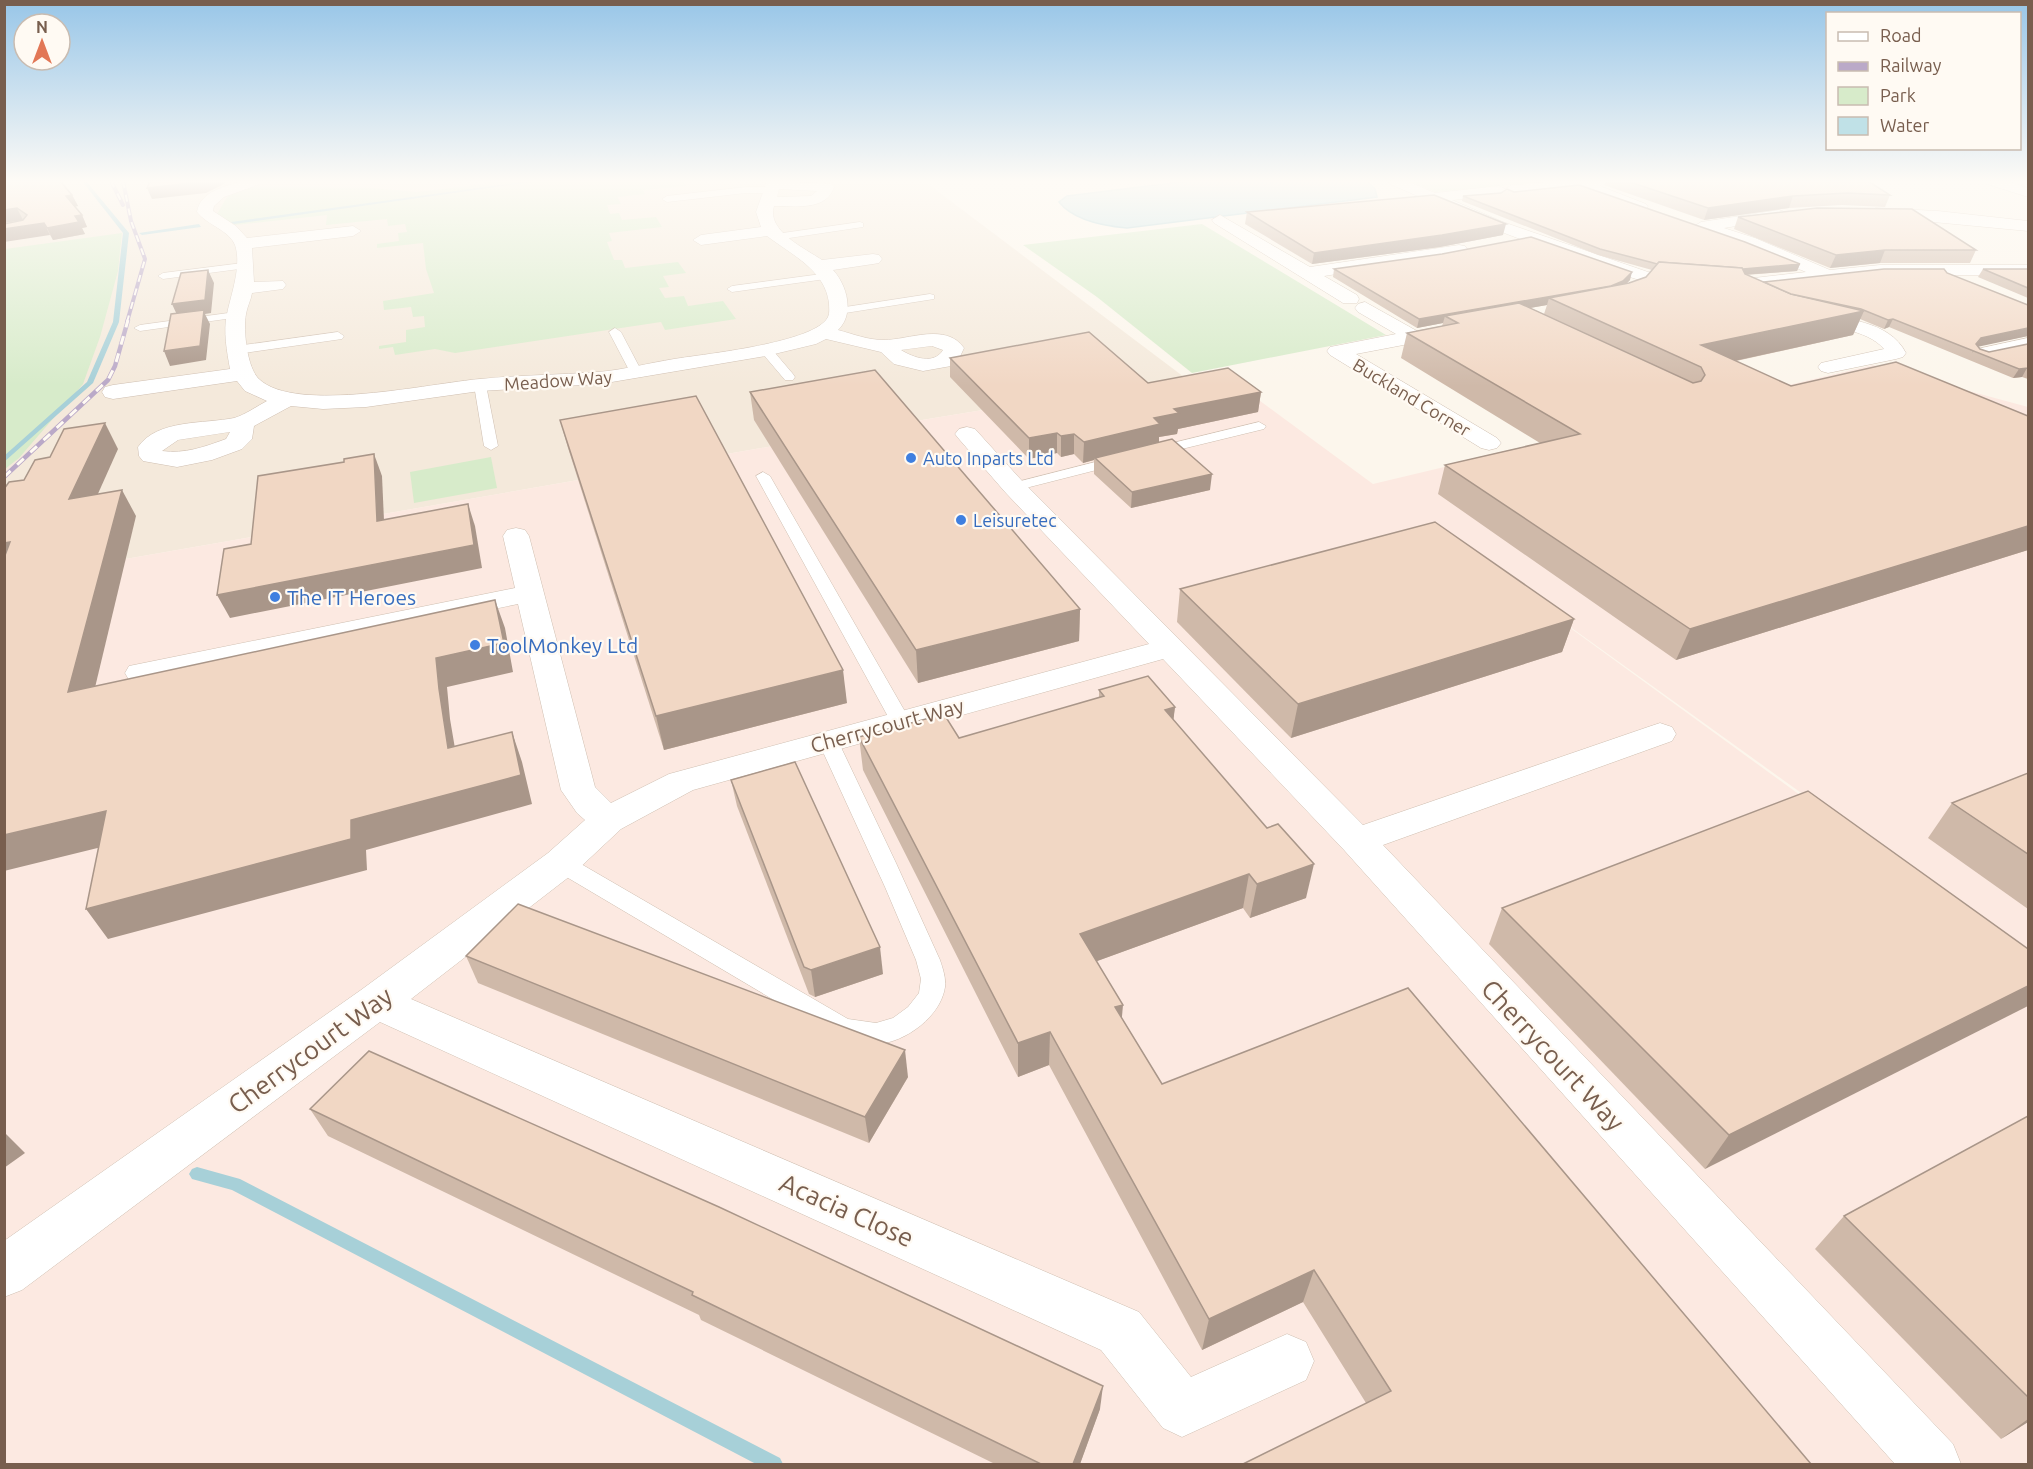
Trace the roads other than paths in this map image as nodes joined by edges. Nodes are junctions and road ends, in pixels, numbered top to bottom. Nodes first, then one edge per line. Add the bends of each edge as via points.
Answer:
1 (243, 250) edge
2 (794, 250) edge
3 (1269, 250) edge
4 (1464, 250) edge
5 (1568, 250) edge
6 (1601, 250) edge
7 (1767, 250) edge
8 (873, 259) dead end
9 (243, 266) junction
10 (1620, 268) junction
11 (1934, 269) junction
12 (2028, 270) edge
13 (824, 271) junction
14 (1307, 273) junction
15 (1828, 275) junction
16 (163, 276) dead end
17 (1646, 277) junction
18 (1745, 284) junction
19 (278, 285) dead end
20 (244, 288) junction
21 (1981, 288) edge
22 (732, 290) dead end
23 (1629, 295) edge
24 (930, 297) dead end
25 (1760, 301) edge
26 (839, 310) junction
27 (1796, 314) edge
28 (236, 315) junction
29 (1470, 327) edge
30 (140, 328) dead end
31 (615, 332) dead end
32 (824, 332) junction
33 (338, 336) dead end
34 (1414, 337) junction
35 (2028, 344) edge
36 (887, 346) dead end
37 (237, 350) junction
38 (766, 350) junction
39 (1984, 353) edge
40 (1828, 367) dead end
41 (636, 372) junction
42 (242, 374) junction
43 (789, 377) dead end
44 (480, 385) junction
45 (113, 392) dead end
46 (287, 399) junction
47 (243, 423) dead end
48 (1259, 426) dead end
49 (967, 434) dead end
50 (1489, 443) dead end
51 (491, 446) dead end
52 (763, 476) dead end
53 (1014, 487) junction
54 (516, 536) dead end
55 (530, 593) junction
56 (1171, 646) junction
57 (141, 673) dead end
58 (901, 722) junction
59 (1660, 734) dead end
60 (828, 741) junction
61 (608, 820) junction
62 (1357, 841) junction
63 (561, 863) junction
64 (376, 1002) junction
65 (4, 1272) edge
66 (1287, 1361) dead end
67 (1933, 1464) edge

1 - 9 street
2 - 13 street
3 - 14 street
4 - 14 street
5 - 10 street
6 - 10 street via 1613,254
7 - 15 street
8 - 13 street
9 - 16 lane
9 - 20 street
10 - 17 street
11 - 12 street
11 - 15 street
11 - 21 street
13 - 22 lane
13 - 26 street via 837,296
14 - 34 street
15 - 18 street
17 - 18 street
17 - 23 street
18 - 25 street via 1744,292
19 - 20 street
20 - 28 street
24 - 26 lane
26 - 32 street via 836,321
27 - 40 street via 1868,331 1895,346 1896,353
28 - 30 lane
28 - 37 street
29 - 34 street, Buckland Corner
31 - 41 lane
32 - 36 street
32 - 38 street, Meadow Way via 809,340
33 - 37 lane
34 - 50 street, Buckland Corner via 1337,351
35 - 39 street
37 - 42 street
38 - 41 street, Meadow Way
38 - 43 lane
41 - 44 street, Meadow Way
42 - 45 street
42 - 46 street, Meadow Way via 260,390
44 - 46 street, Meadow Way via 366,400
44 - 51 lane
46 - 47 street
48 - 53 lane
49 - 53 street, Cherrycourt Way
52 - 58 lane
53 - 56 street, Cherrycourt Way
54 - 55 street
55 - 57 street
55 - 61 street via 579,790
56 - 58 street, Cherrycourt Way
56 - 62 street, Cherrycourt Way
58 - 60 street, Cherrycourt Way
59 - 62 street
60 - 61 street, Cherrycourt Way via 681,782
60 - 63 lane via 932,972 930,996 907,1022 888,1032 842,1028
61 - 63 street, Cherrycourt Way
62 - 67 street, Cherrycourt Way
63 - 64 street, Cherrycourt Way
64 - 65 street, Cherrycourt Way
64 - 66 street, Acacia Close via 1120,1330 1182,1409

